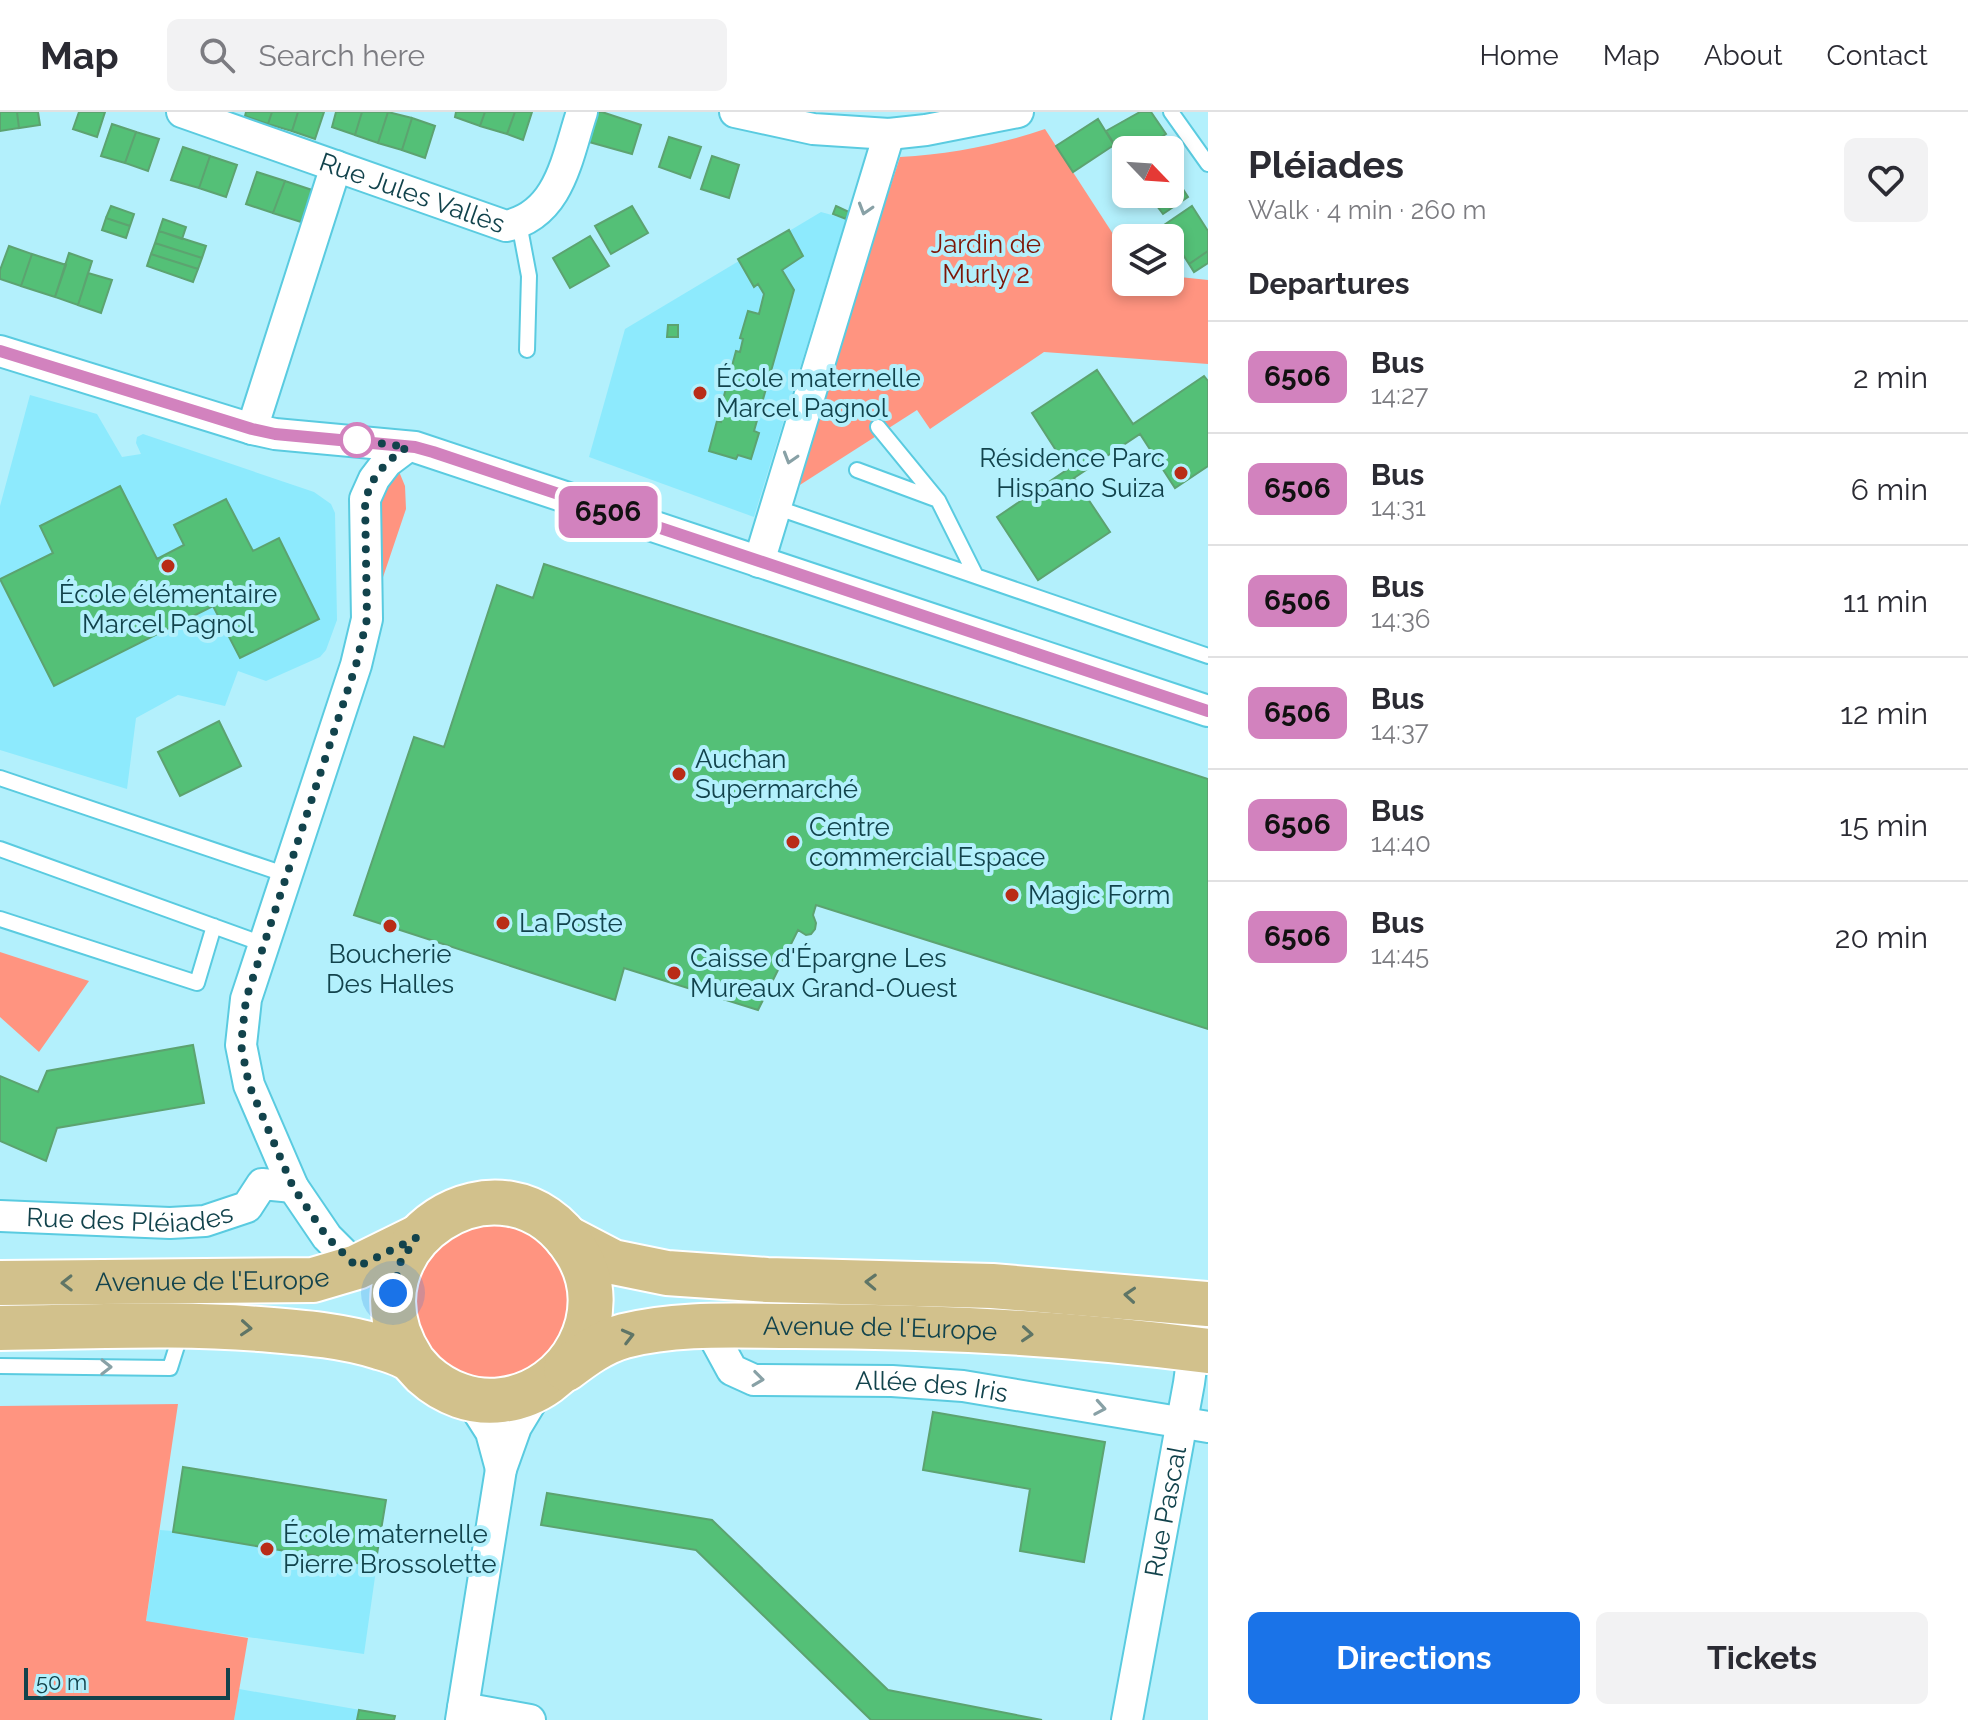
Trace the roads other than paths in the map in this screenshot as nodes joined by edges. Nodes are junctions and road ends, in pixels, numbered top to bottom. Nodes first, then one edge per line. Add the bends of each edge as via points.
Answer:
1 (182, 112) edge
2 (582, 112) edge
3 (735, 112) edge
4 (1018, 112) edge
5 (1171, 112) edge
6 (889, 134) junction
7 (1208, 164) edge
8 (336, 166) junction
9 (519, 223) junction
10 (527, 350) dead end
11 (0, 351) edge
12 (878, 427) dead end
13 (252, 429) junction
14 (407, 447) junction
15 (857, 470) dead end
16 (938, 500) junction
17 (775, 507) junction
18 (759, 562) junction
19 (976, 576) junction
20 (1208, 656) edge
21 (1208, 711) edge
22 (0, 778) edge
23 (0, 849) edge
24 (287, 875) junction
25 (0, 919) edge
26 (214, 926) junction
27 (263, 944) junction
28 (293, 1187) junction
29 (0, 1216) edge
30 (416, 1238) junction
31 (567, 1238) junction
32 (357, 1267) junction
33 (0, 1283) edge
34 (183, 1326) junction
35 (708, 1326) junction
36 (0, 1328) edge
37 (1204, 1329) edge
38 (412, 1360) junction
39 (0, 1366) edge
40 (550, 1381) junction
41 (470, 1399) junction
42 (1195, 1424) edge
43 (501, 1469) junction
44 (462, 1714) edge
45 (530, 1720) edge
46 (1127, 1720) edge

1 - 8 street, Rue Jules Vallès
2 - 9 street, Rue Jules Vallès via 556,190 543,208
3 - 6 street via 813,129
4 - 6 street
5 - 7 lane
6 -> 17 street
8 - 9 street, Rue Jules Vallès via 506,226
8 - 13 street
9 - 10 lane via 529,276
11 - 13 street
12 - 16 lane
13 - 14 street
14 - 18 street via 451,457
14 - 24 street via 387,462 365,499 367,619
15 - 16 lane
16 - 19 lane
17 - 18 street
17 - 19 lane
18 - 21 street
19 - 20 lane
22 - 24 lane
23 - 26 lane
24 - 27 street
25 - 26 lane via 197,983
26 - 27 lane
27 - 28 street via 246,999 241,1045 249,1085
28 - 29 street, Rue des Pléiades via 262,1184 247,1207 205,1221
28 - 32 street via 327,1237
30 - 31 main road via 449,1213 488,1203 537,1213
30 - 32 main road, Avenue de l'Europe
30 - 38 main road via 400,1263 393,1293 395,1324
37 -> 31 main road, Avenue de l'Europe via 992,1286 667,1273 613,1262
31 - 40 main road via 584,1266 591,1305 581,1345
32 -> 33 main road, Avenue de l'Europe via 313,1280
34 - 36 main road, Avenue de l'Europe
34 -> 38 main road, Avenue de l'Europe via 312,1333 380,1347
39 -> 34 lane via 170,1368
35 -> 37 main road, Avenue de l'Europe via 849,1326 1137,1342
40 -> 35 main road, Avenue de l'Europe via 621,1337
35 -> 42 street, Allée des Iris via 732,1370 754,1380 963,1386
37 - 42 street, Rue Pascal
38 - 41 main road via 442,1388
40 - 41 main road via 500,1401
40 - 43 street via 516,1427
41 - 43 street via 491,1432
42 - 46 street, Rue Pascal
43 - 44 street
44 - 45 street

